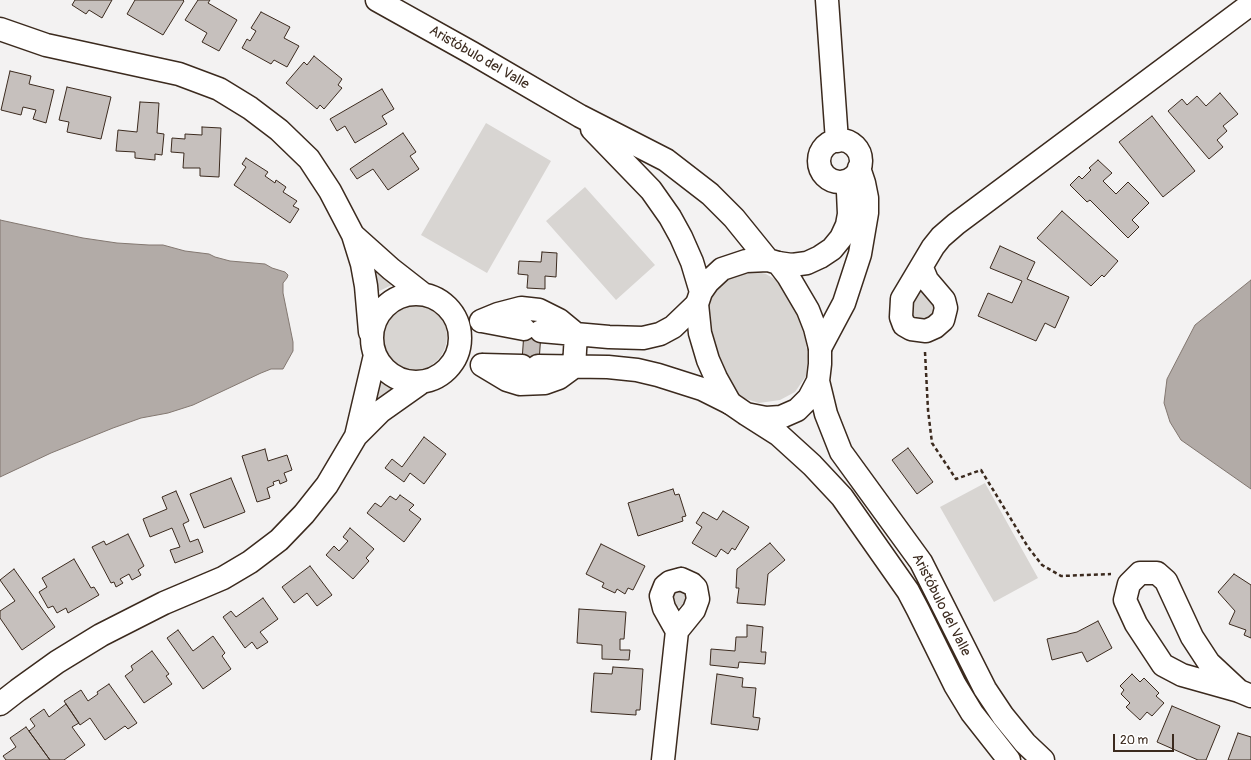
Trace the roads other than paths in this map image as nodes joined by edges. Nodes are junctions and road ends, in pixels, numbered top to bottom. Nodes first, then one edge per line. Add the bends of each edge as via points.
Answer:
1 (377, 0) edge
2 (827, 0) edge
3 (1251, 4) edge
4 (0, 29) edge
5 (580, 116) junction
6 (836, 141) junction
7 (852, 175) junction
8 (353, 235) junction
9 (832, 249) junction
10 (773, 262) junction
11 (857, 265) junction
12 (922, 268) junction
13 (423, 294) junction
14 (699, 298) junction
15 (452, 312) junction
16 (481, 320) junction
17 (576, 334) junction
18 (373, 346) junction
19 (820, 348) junction
20 (452, 364) junction
21 (482, 365) junction
22 (574, 367) junction
23 (422, 382) junction
24 (818, 382) junction
25 (738, 408) junction
26 (356, 436) junction
27 (677, 631) dead end
28 (1245, 694) edge
29 (0, 704) edge
30 (663, 760) edge
31 (1009, 760) edge
32 (1043, 760) edge

1 - 5 street, Aristóbulo del Valle
2 - 6 street
3 - 12 street via 956,224 933,247
4 - 8 street via 46,45 179,74 218,89 250,108 309,159 330,191
5 - 10 street, Aristóbulo del Valle via 666,160 710,194
5 - 14 street, Aristóbulo del Valle via 651,190 666,212 682,237 692,262
6 - 7 street via 850,143 859,154 860,161
6 - 7 street via 830,142 821,152 819,165 822,172 832,180
7 - 9 street via 847,225
7 - 11 street via 867,198 865,229
8 - 13 street
8 - 18 street via 366,286
9 - 10 street via 806,263 792,265
9 - 11 street
10 - 14 street via 746,261 722,269 708,282
10 - 19 street via 788,276 808,310
11 - 19 street via 844,303
12 - 12 street via 902,299 901,317 904,325 911,330 926,331 943,320 946,308 944,300 927,280
13 - 15 street via 434,297
13 - 18 street via 408,294 393,299 382,309 374,322
14 - 17 street via 673,327 660,334 643,338
14 - 25 street via 700,333 708,360 716,378
15 - 16 street
15 - 20 street via 458,324 460,338
16 - 17 street via 533,330
16 - 17 street via 521,308 539,310 559,320
17 - 22 street
18 - 23 street via 383,368 407,381
18 - 26 street via 366,394
19 - 24 street
20 - 21 street
20 - 23 street via 433,379
21 - 22 street
21 - 22 street via 507,380 520,384 545,383 559,378
22 - 25 street via 608,367 651,373 702,389
23 - 26 street via 381,411
24 - 25 street via 809,398 797,410 781,417 766,418
24 - 32 street, Aristóbulo del Valle via 826,414 841,452 921,562 985,689 1025,743
25 - 31 street, Aristóbulo del Valle via 779,436 812,465 842,497 908,591 955,685 972,713
26 - 29 street via 327,485 304,514 279,540 250,562 223,578 164,603 101,635 57,662
27 - 30 street
28 - 28 street via 1209,663 1192,637 1166,581 1157,573 1140,573 1129,584 1125,600 1136,624 1163,665 1182,675

